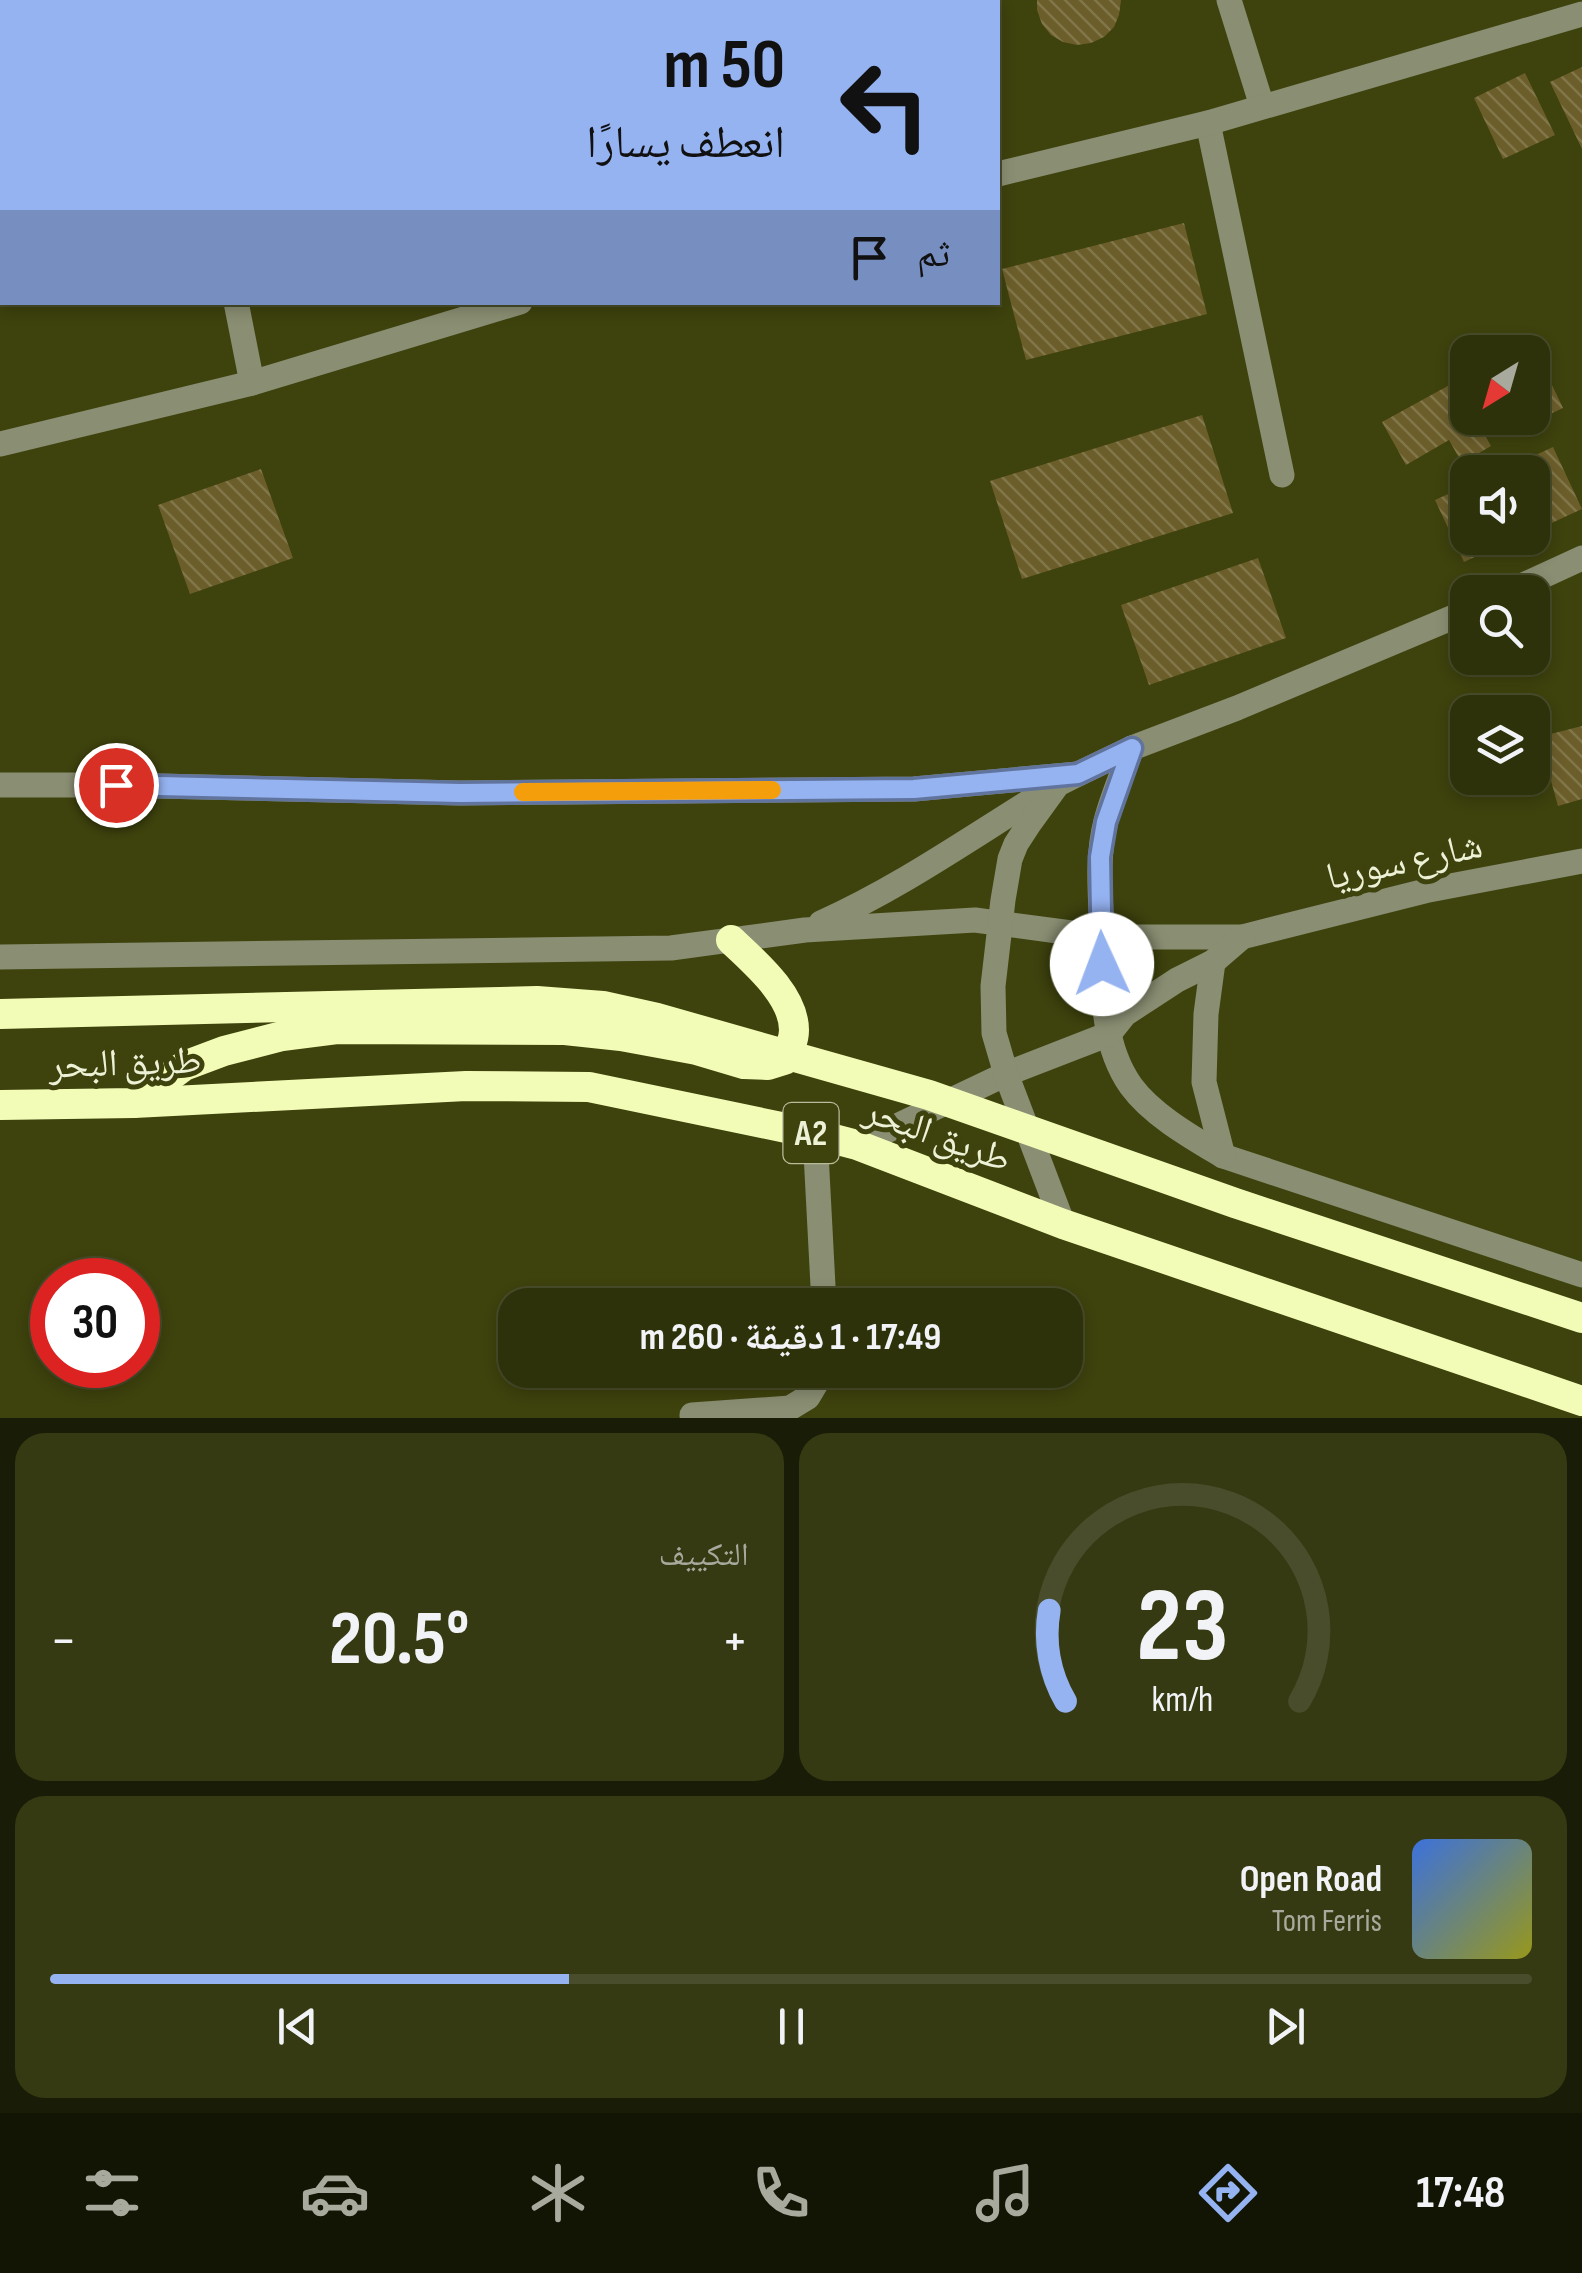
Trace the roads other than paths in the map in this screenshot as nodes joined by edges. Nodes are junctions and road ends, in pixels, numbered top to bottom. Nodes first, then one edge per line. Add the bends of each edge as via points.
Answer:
1 (1229, 0) edge
2 (1582, 14) edge
3 (1262, 106) junction
4 (1208, 122) junction
5 (1000, 174) edge
6 (237, 305) edge
7 (510, 305) edge
8 (252, 383) junction
9 (0, 444) edge
10 (1282, 475) dead end
11 (1582, 558) edge
12 (1545, 575) edge
13 (1450, 619) edge
14 (1132, 748) junction
15 (1068, 779) junction
16 (0, 785) edge
17 (1582, 861) edge
18 (1000, 922) junction
19 (805, 930) junction
20 (1242, 936) junction
21 (1102, 937) junction
22 (732, 940) junction
23 (0, 957) edge
24 (1213, 962) junction
25 (0, 1014) edge
26 (1109, 1034) junction
27 (1006, 1074) junction
28 (134, 1103) junction
29 (0, 1105) edge
30 (815, 1134) junction
31 (857, 1144) junction
32 (1223, 1156) junction
33 (1063, 1224) junction
34 (1582, 1275) edge
35 (823, 1288) edge
36 (1582, 1318) edge
37 (813, 1388) edge
38 (1582, 1401) edge
39 (692, 1415) dead end

1 - 3 street
2 - 3 street
3 - 4 street
4 - 5 street
4 - 10 street
6 - 8 street
7 - 8 street
8 - 9 street
11 - 12 street
13 - 14 street
14 - 15 street
14 - 21 street via 1100,857
15 - 16 street via 874,790 460,793
15 - 18 street via 1016,844
15 - 19 street via 929,867
17 - 20 street, شارع سوريا
18 - 19 street
18 - 21 street
18 - 27 street via 993,1013
19 - 22 street
20 - 21 street
20 - 24 street
21 - 26 street
22 - 23 street via 671,948
22 - 28 highway via 784,998 794,1026 784,1060 744,1064 565,1030 336,1030 224,1051 184,1066
24 - 26 street via 1136,1006
24 - 32 street via 1204,1082
25 - 36 highway, طريق البحر / A2, bridge via 538,1000 603,1006 929,1095
26 - 27 street
26 - 32 street via 1134,1090 1179,1130
27 - 31 street
27 - 33 street
28 - 29 highway, طريق البحر / A2
28 - 30 highway, طريق البحر / A2 via 466,1086 589,1087
30 - 31 highway, طريق البحر / A2
30 - 35 street
31 - 33 highway, طريق البحر / A2
32 - 34 street
33 - 38 highway, طريق البحر / A2
37 - 39 street via 790,1408

